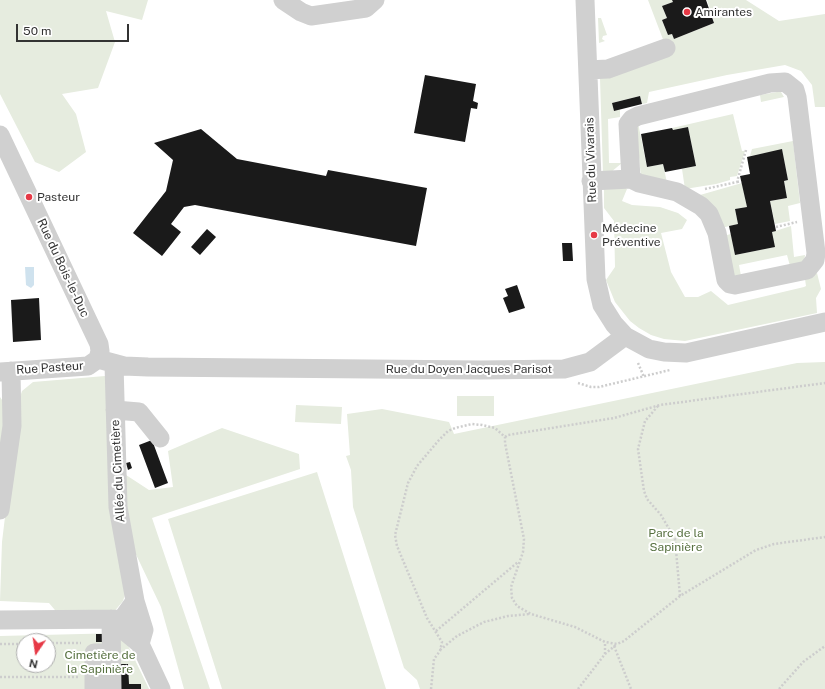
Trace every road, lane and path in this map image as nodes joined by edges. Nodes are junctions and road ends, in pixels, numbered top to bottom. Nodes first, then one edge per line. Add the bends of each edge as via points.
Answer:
1 (283, 0) edge
2 (375, 0) edge
3 (586, 0) edge
4 (666, 48) dead end
5 (588, 70) junction
6 (0, 135) edge
7 (746, 150) dead end
8 (631, 179) junction
9 (591, 181) junction
10 (741, 181) dead end
11 (737, 182) junction
12 (680, 194) junction
13 (812, 219) junction
14 (776, 227) dead end
15 (825, 322) edge
16 (625, 336) junction
17 (106, 361) junction
18 (6, 372) edge
19 (825, 383) edge
20 (660, 405) junction
21 (115, 410) junction
22 (505, 437) junction
23 (160, 438) dead end
24 (0, 510) edge
25 (825, 537) edge
26 (519, 562) junction
27 (680, 596) junction
28 (135, 601) junction
29 (531, 614) junction
30 (0, 620) edge
31 (117, 620) junction
32 (436, 631) junction
33 (605, 642) junction
34 (56, 643) edge
35 (86, 643) dead end
36 (0, 644) edge
37 (16, 644) edge
38 (140, 644) junction
39 (618, 644) junction
40 (614, 646) junction
41 (825, 646) edge
42 (440, 651) junction
43 (112, 653) junction
44 (605, 654) junction
45 (0, 677) edge
46 (94, 683) edge
47 (112, 689) edge
48 (161, 689) edge
49 (431, 689) edge
50 (578, 689) edge
51 (631, 689) edge
52 (780, 689) edge

1 - 2 street via 311,16 366,8
3 - 5 street, Rue du Vivarais
4 - 5 street via 608,69
5 - 9 street, Rue du Vivarais
6 - 17 street, Rue du Bois-le-Duc
7 - 11 path
8 - 9 street
8 - 12 street
8 - 13 street via 628,124 632,119 770,83 785,82 795,90 797,97
9 - 16 street, Rue du Vivarais via 597,289 602,305
10 - 11 path
11 - 12 path
12 - 13 street via 701,206 709,214 717,233 726,280 735,285 807,270 815,260 816,252
13 - 14 path
15 - 16 street via 686,353 649,349
16 - 17 street, Rue du Doyen Jacques Parisot via 584,365 564,369 148,368
17 - 18 street, Rue Pasteur via 88,366
17 - 21 street, Allée du Cimetière
18 - 24 street via 12,426
19 - 20 path
20 - 22 path via 614,418
20 - 27 path via 645,422 638,449 644,491 675,539
21 - 23 street via 139,412
21 - 28 street, Allée du Cimetière via 118,507
22 - 26 path via 524,539
22 - 32 path via 495,428 482,424 448,431 417,466 408,483 395,540 427,618
25 - 27 path via 774,544 756,550
26 - 29 path via 510,593 517,606
26 - 32 path
27 - 39 path via 632,636
28 - 31 street
28 - 38 street, Allée du Cimetière via 144,630
29 - 33 path via 575,627
29 - 42 path via 484,622 457,636
30 - 31 street
31 - 38 street
31 - 43 street
32 - 42 path via 442,642
33 - 39 path
33 - 44 path
34 - 35 path
36 - 37 path
38 - 48 street
39 - 40 path
40 - 44 path
40 - 51 path
41 - 52 path via 803,662
42 - 49 path via 433,663
43 - 46 street via 94,653
43 - 47 street
44 - 50 path
45 - 46 path

